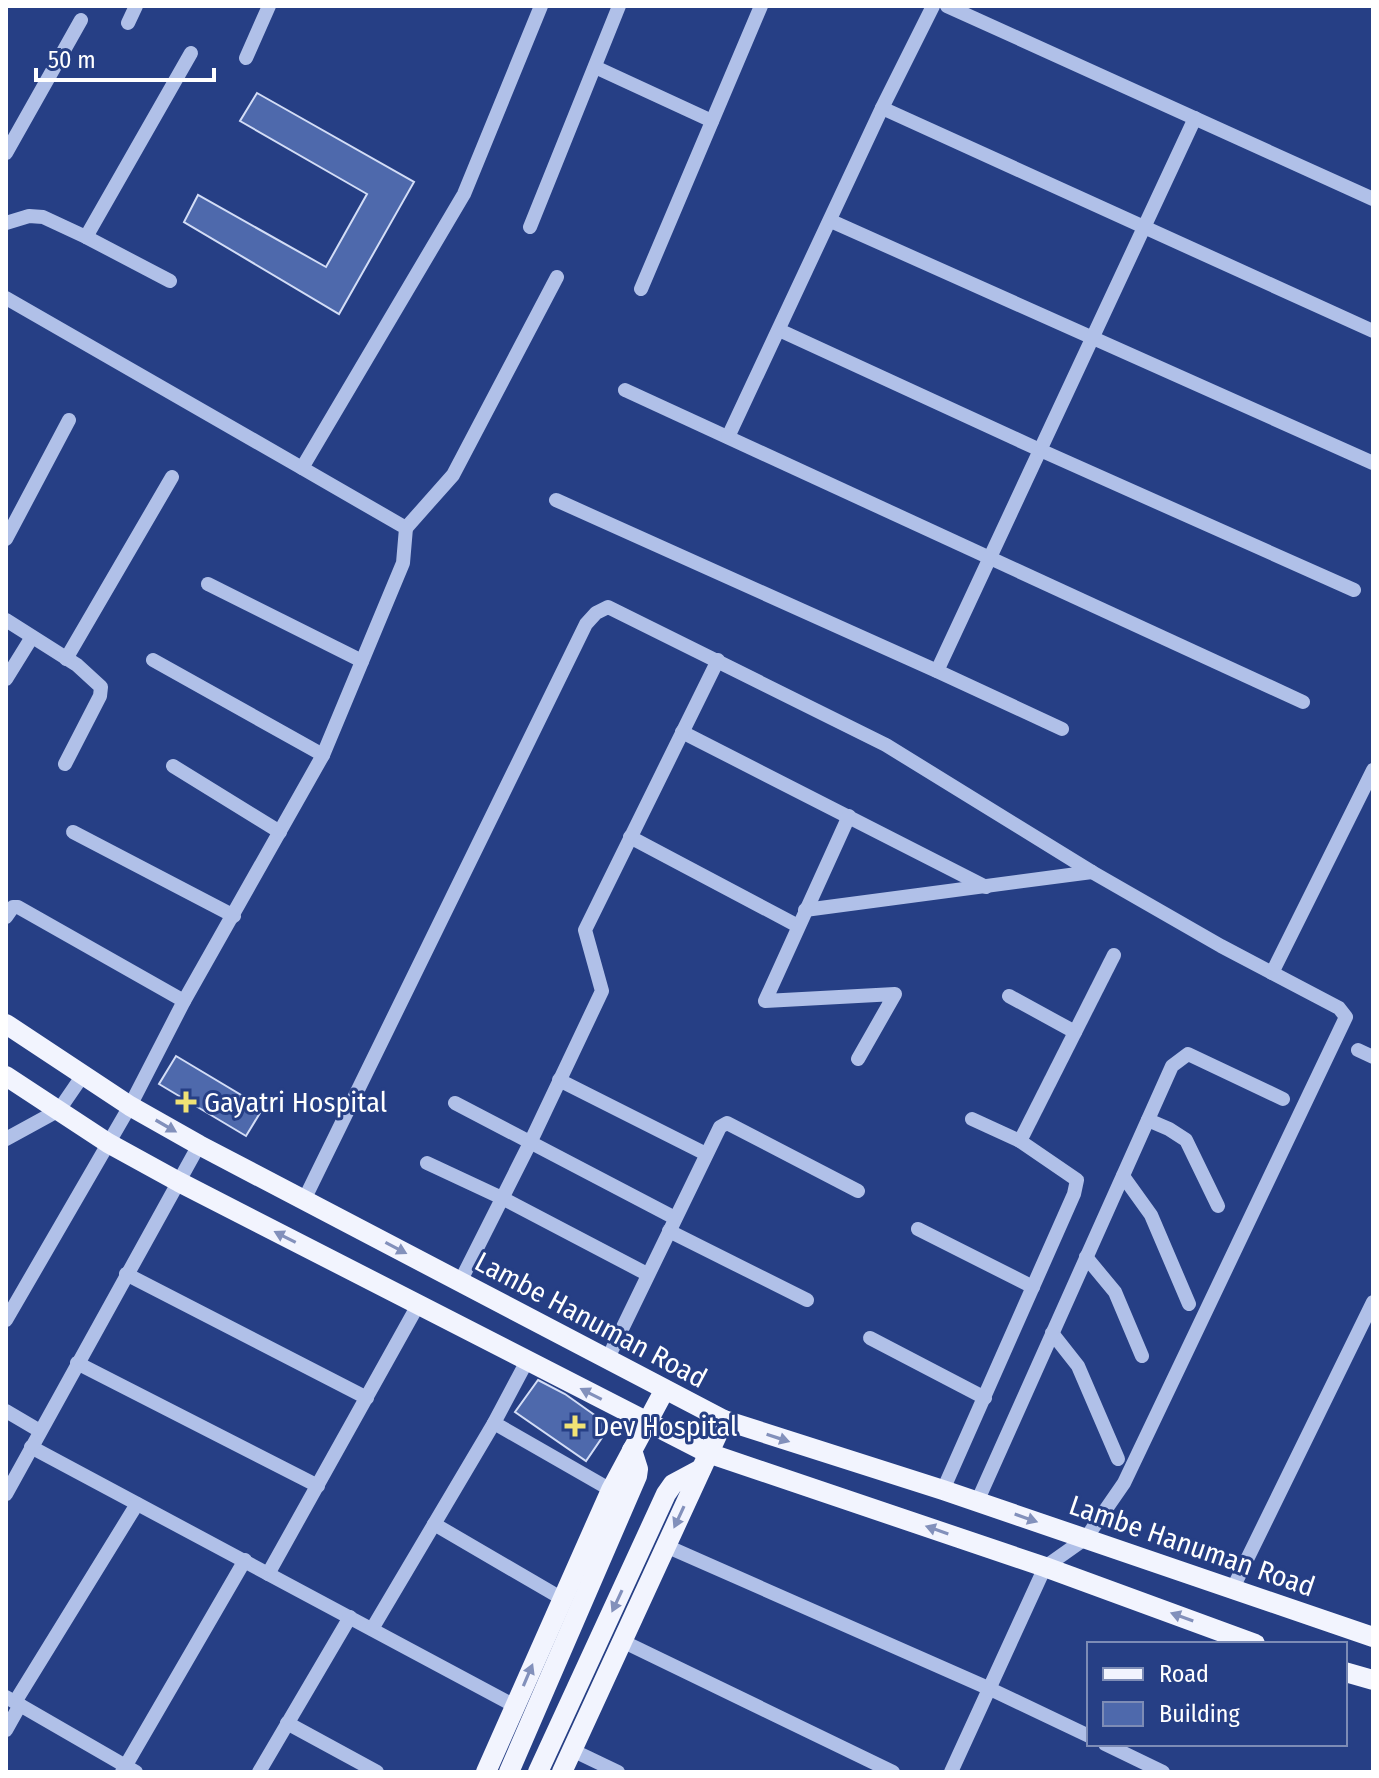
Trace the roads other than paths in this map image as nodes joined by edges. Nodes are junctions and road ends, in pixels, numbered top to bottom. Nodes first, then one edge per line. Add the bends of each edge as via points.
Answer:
1 (136, 6) edge
2 (269, 6) edge
3 (541, 6) edge
4 (619, 6) edge
5 (761, 6) edge
6 (933, 6) edge
7 (947, 6) edge
8 (81, 20) dead end
9 (128, 23) dead end
10 (191, 53) dead end
11 (246, 58) dead end
12 (595, 67) junction
13 (882, 108) junction
14 (1195, 118) junction
15 (712, 121) junction
16 (6, 153) edge
17 (1373, 199) edge
18 (831, 221) junction
19 (6, 223) edge
20 (530, 227) dead end
21 (1144, 229) junction
22 (86, 237) junction
23 (557, 277) dead end
24 (170, 281) dead end
25 (641, 289) dead end
26 (6, 298) edge
27 (779, 330) junction
28 (1373, 331) edge
29 (1093, 338) junction
30 (625, 390) dead end
31 (69, 420) dead end
32 (728, 437) junction
33 (1040, 450) junction
34 (1373, 463) edge
35 (302, 468) junction
36 (172, 477) dead end
37 (556, 500) dead end
38 (406, 528) junction
39 (6, 539) edge
40 (988, 557) junction
41 (208, 584) dead end
42 (1354, 590) dead end
43 (6, 620) edge
44 (32, 637) junction
45 (66, 659) junction
46 (153, 660) dead end
47 (718, 660) junction
48 (362, 661) junction
49 (937, 671) junction
50 (6, 679) edge
51 (1303, 702) dead end
52 (1062, 729) dead end
53 (682, 732) junction
54 (323, 755) junction
55 (65, 764) dead end
56 (173, 766) dead end
57 (1373, 770) edge
58 (849, 816) junction
59 (73, 832) dead end
60 (280, 832) junction
61 (630, 837) junction
62 (1092, 872) junction
63 (986, 887) junction
64 (805, 910) junction
65 (234, 916) junction
66 (6, 917) edge
67 (798, 926) junction
68 (1114, 955) dead end
69 (1272, 973) junction
70 (1009, 996) dead end
71 (184, 1001) junction
72 (6, 1024) edge
73 (1075, 1032) junction
74 (1358, 1050) dead end
75 (1373, 1057) edge
76 (858, 1059) dead end
77 (83, 1075) junction
78 (6, 1076) edge
79 (559, 1080) junction
80 (1283, 1099) dead end
81 (455, 1103) dead end
82 (130, 1106) junction
83 (59, 1110) junction
84 (972, 1119) dead end
85 (1148, 1120) junction
86 (6, 1139) edge
87 (1020, 1141) junction
88 (108, 1143) junction
89 (530, 1143) junction
90 (199, 1145) junction
91 (706, 1154) junction
92 (427, 1163) dead end
93 (1123, 1176) junction
94 (179, 1182) junction
95 (858, 1191) dead end
96 (502, 1198) junction
97 (304, 1200) junction
98 (1218, 1206) dead end
99 (672, 1224) junction
100 (918, 1229) dead end
101 (1086, 1257) junction
102 (126, 1274) junction
103 (647, 1274) junction
104 (460, 1282) junction
105 (1033, 1287) junction
106 (807, 1300) dead end
107 (1373, 1302) edge
108 (1189, 1304) dead end
109 (418, 1305) junction
110 (6, 1320) edge
111 (1052, 1333) junction
112 (870, 1338) dead end
113 (1142, 1356) dead end
114 (607, 1360) junction
115 (527, 1361) junction
116 (77, 1363) junction
117 (664, 1391) junction
118 (367, 1398) junction
119 (985, 1398) junction
120 (6, 1411) edge
121 (724, 1420) junction
122 (494, 1423) junction
123 (646, 1423) junction
124 (40, 1431) junction
125 (31, 1447) junction
126 (632, 1450) junction
127 (1118, 1459) dead end
128 (705, 1461) junction
129 (318, 1486) junction
130 (611, 1490) junction
131 (943, 1490) junction
132 (6, 1494) edge
133 (977, 1502) junction
134 (137, 1504) junction
135 (434, 1524) junction
136 (1086, 1538) junction
137 (666, 1546) junction
138 (245, 1560) junction
139 (1045, 1567) junction
140 (268, 1574) junction
141 (1232, 1590) junction
142 (561, 1598) junction
143 (350, 1617) junction
144 (372, 1629) junction
145 (1373, 1637) edge
146 (622, 1641) junction
147 (1250, 1642) edge
148 (1347, 1673) edge
149 (1373, 1680) edge
150 (988, 1688) junction
151 (14, 1701) edge
152 (515, 1706) junction
153 (287, 1723) junction
154 (6, 1730) edge
155 (1087, 1735) edge
156 (1109, 1746) edge
157 (572, 1750) junction
158 (128, 1770) edge
159 (259, 1772) edge
160 (377, 1772) edge
161 (486, 1772) edge
162 (509, 1772) edge
163 (538, 1772) edge
164 (562, 1772) edge
165 (618, 1772) edge
166 (893, 1772) edge
167 (951, 1772) edge
168 (1163, 1772) edge

1 - 9 street
2 - 11 street
3 - 35 street via 464,194
4 - 12 street
5 - 15 street
6 - 13 street
7 - 14 street
8 - 16 street
10 - 22 street
12 - 15 street
12 - 20 street
13 - 18 street
13 - 21 street
14 - 17 street
14 - 21 street
15 - 25 street
18 - 27 street
18 - 29 street
19 - 22 street via 36,216
21 - 28 street
21 - 29 street
22 - 24 street
23 - 38 street via 453,475
26 - 35 street
27 - 32 street
27 - 33 street
29 - 33 street
29 - 34 street
30 - 32 street
31 - 39 street
32 - 40 street
33 - 40 street
33 - 42 street
35 - 38 street
36 - 45 street
37 - 49 street
38 - 48 street via 403,563
40 - 49 street
40 - 51 street
41 - 48 street
43 - 44 street
44 - 45 street
44 - 50 street
45 - 55 street via 99,683 101,691
46 - 54 street
47 - 53 street
47 - 62 street via 886,745
47 - 97 street via 608,607 590,620
48 - 54 street
49 - 52 street
53 - 58 street
53 - 61 street
54 - 60 street
56 - 60 street
57 - 69 street
58 - 63 street
58 - 64 street
59 - 65 street
60 - 65 street
61 - 67 street
61 - 79 street via 585,930 602,991
62 - 63 street
62 - 69 street
63 - 64 street
64 - 67 street
65 - 71 street
66 - 71 street via 18,907
67 - 76 street via 765,1001 895,994
68 - 73 street
69 - 136 street via 1339,1008 1346,1017 1124,1483
70 - 73 street
71 - 82 street
72 - 77 main road, Lambe Hanuman Road
73 - 87 street
74 - 75 street
77 - 82 main road, Lambe Hanuman Road
77 - 83 street
78 - 83 main road
79 - 89 street
79 - 91 street
80 - 85 street via 1188,1054 1172,1066
81 - 89 street
82 - 88 street
82 -> 90 main road, Lambe Hanuman Road
83 - 86 street
83 - 88 main road
84 - 87 street
85 - 93 street
85 - 98 street via 1186,1140
87 - 105 street via 1077,1180
88 - 94 main road
88 - 110 street
89 - 96 street
89 - 99 street
90 - 94 street
90 - 97 main road, Lambe Hanuman Road
91 - 95 street via 727,1123
91 - 99 street
92 - 96 street
93 - 101 street
93 - 108 street via 1151,1215
94 - 102 street
109 -> 94 main road
96 - 103 street
96 - 104 street
97 -> 104 main road, Lambe Hanuman Road
99 - 103 street
99 - 106 street
100 - 105 street
101 - 111 street
101 - 113 street via 1115,1292
102 - 116 street
102 - 118 street
103 - 114 street
104 - 114 main road, Lambe Hanuman Road
105 - 119 street
107 - 141 street
109 - 115 main road
109 - 118 street
111 - 127 street via 1078,1366
111 - 133 street
112 - 119 street
114 - 117 main road, Lambe Hanuman Road
115 - 122 street
123 -> 115 main road
116 - 124 street
116 - 129 street
117 - 121 main road, Lambe Hanuman Road
117 - 123 main road
118 - 129 street
119 - 131 street
120 - 124 street
121 - 128 main road
121 -> 131 main road, Lambe Hanuman Road
122 - 130 street
122 - 135 street
123 - 126 main road
123 - 128 main road
124 - 125 street
125 - 132 street
125 - 134 street
126 - 130 main road
126 - 162 main road via 637,1476
128 -> 137 main road
139 -> 128 main road
128 -> 163 main road via 666,1494
129 - 140 street
130 - 142 main road
131 - 133 main road, Lambe Hanuman Road
133 -> 136 main road, Lambe Hanuman Road
134 - 138 street
134 - 151 street
135 - 142 street
135 - 144 street
136 - 139 street
136 - 141 main road, Lambe Hanuman Road
137 - 146 main road
137 - 150 street
138 - 140 street
138 - 158 street
147 -> 139 main road
139 - 150 street
140 - 143 street
141 - 145 main road, Lambe Hanuman Road
152 -> 142 main road
143 - 144 street
143 - 153 street
144 - 152 street
146 - 157 main road
146 - 166 street
148 - 149 main road
150 - 155 street
150 - 167 street
151 - 154 street
151 - 158 street
152 - 161 main road
153 - 159 street
153 - 160 street
156 - 168 street
157 - 164 main road
157 - 165 street

